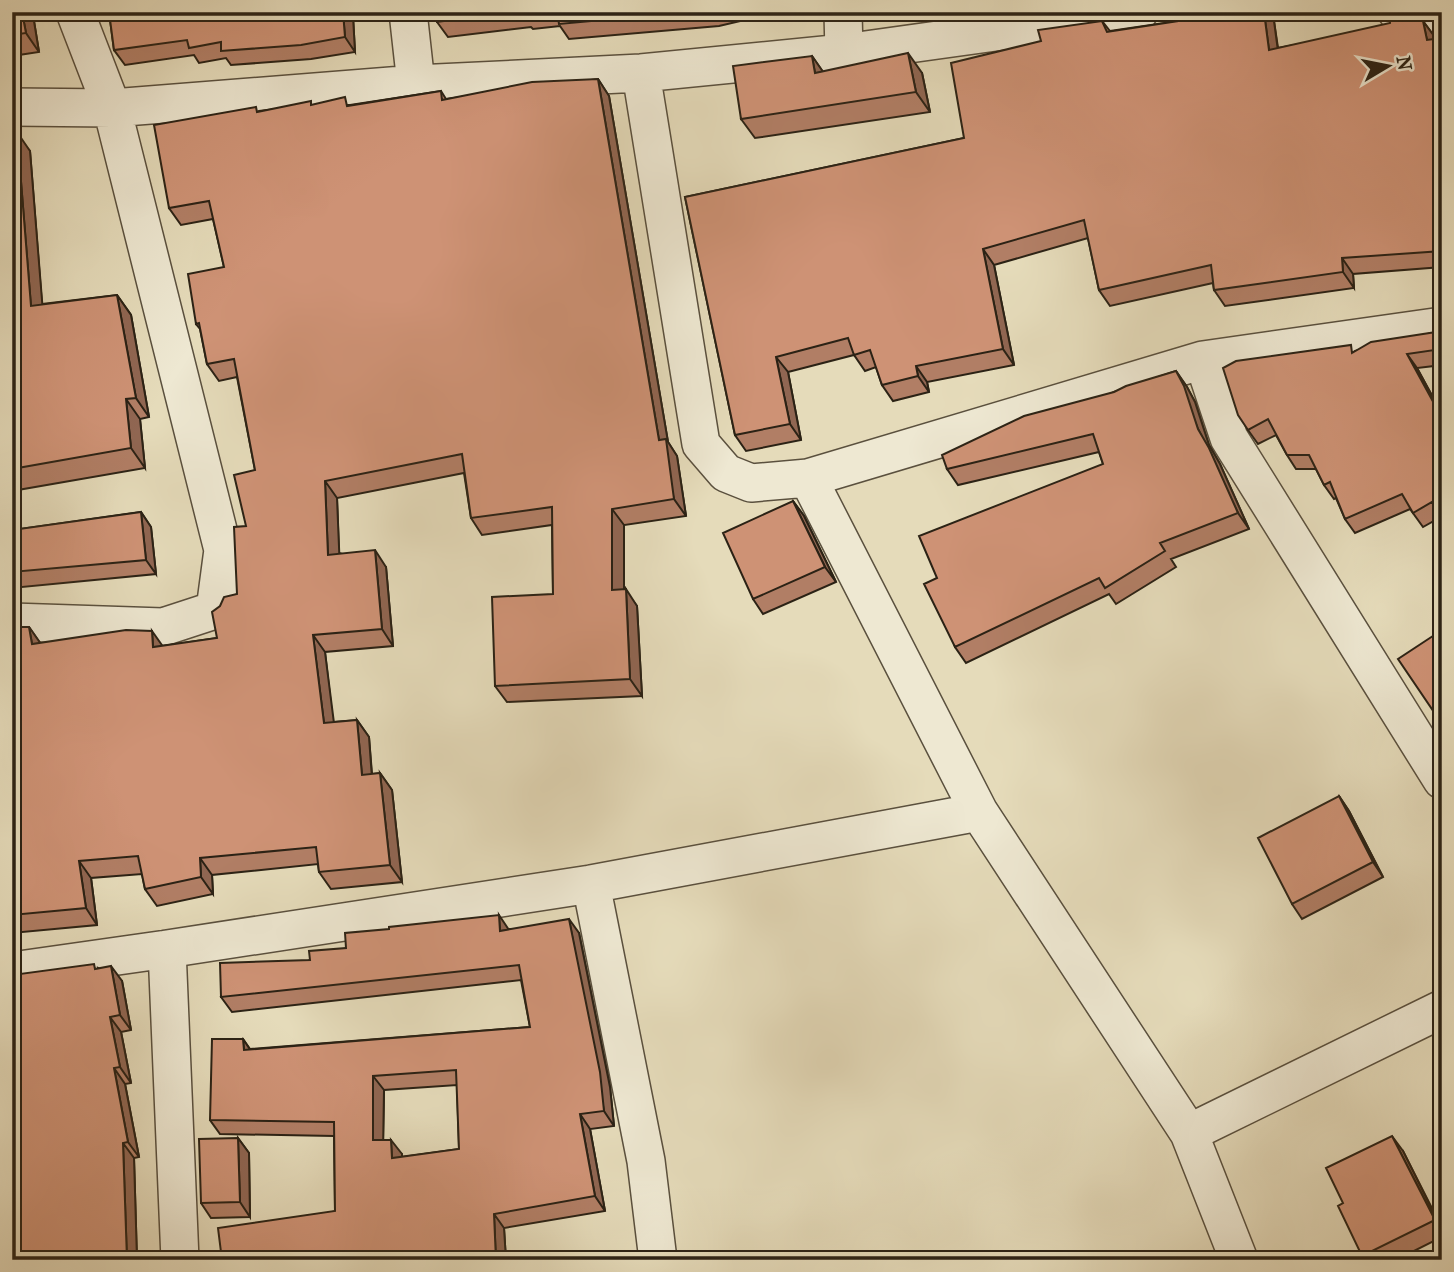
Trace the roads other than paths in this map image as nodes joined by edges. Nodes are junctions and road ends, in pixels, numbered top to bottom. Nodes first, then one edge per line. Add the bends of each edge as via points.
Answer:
1 (75, 12) edge
2 (408, 12) edge
3 (844, 12) edge
4 (1139, 12) edge
5 (1397, 12) edge
6 (1442, 16) edge
7 (844, 53) junction
8 (641, 73) junction
9 (416, 84) junction
10 (12, 107) edge
11 (112, 108) junction
12 (1442, 326) edge
13 (1203, 360) junction
14 (808, 478) junction
15 (12, 622) edge
16 (1442, 780) edge
17 (979, 812) junction
18 (591, 884) junction
19 (167, 950) junction
20 (12, 971) edge
21 (1442, 1009) edge
22 (1189, 1133) junction
23 (180, 1260) edge
24 (658, 1260) edge
25 (1238, 1260) edge

1 - 11 street
2 - 9 street
3 - 7 street
4 - 7 street
5 - 6 street
7 - 8 street
8 - 9 street
8 - 14 street via 701,444 726,473 751,483
9 - 11 street
10 - 11 street
11 - 15 street via 223,550 215,610 163,627
12 - 13 street
13 - 14 street
13 - 16 street via 1228,438
14 - 17 street
17 - 18 street
17 - 22 street
18 - 19 street
18 - 24 street via 646,1161
19 - 20 street
19 - 23 street
21 - 22 street
22 - 25 street

